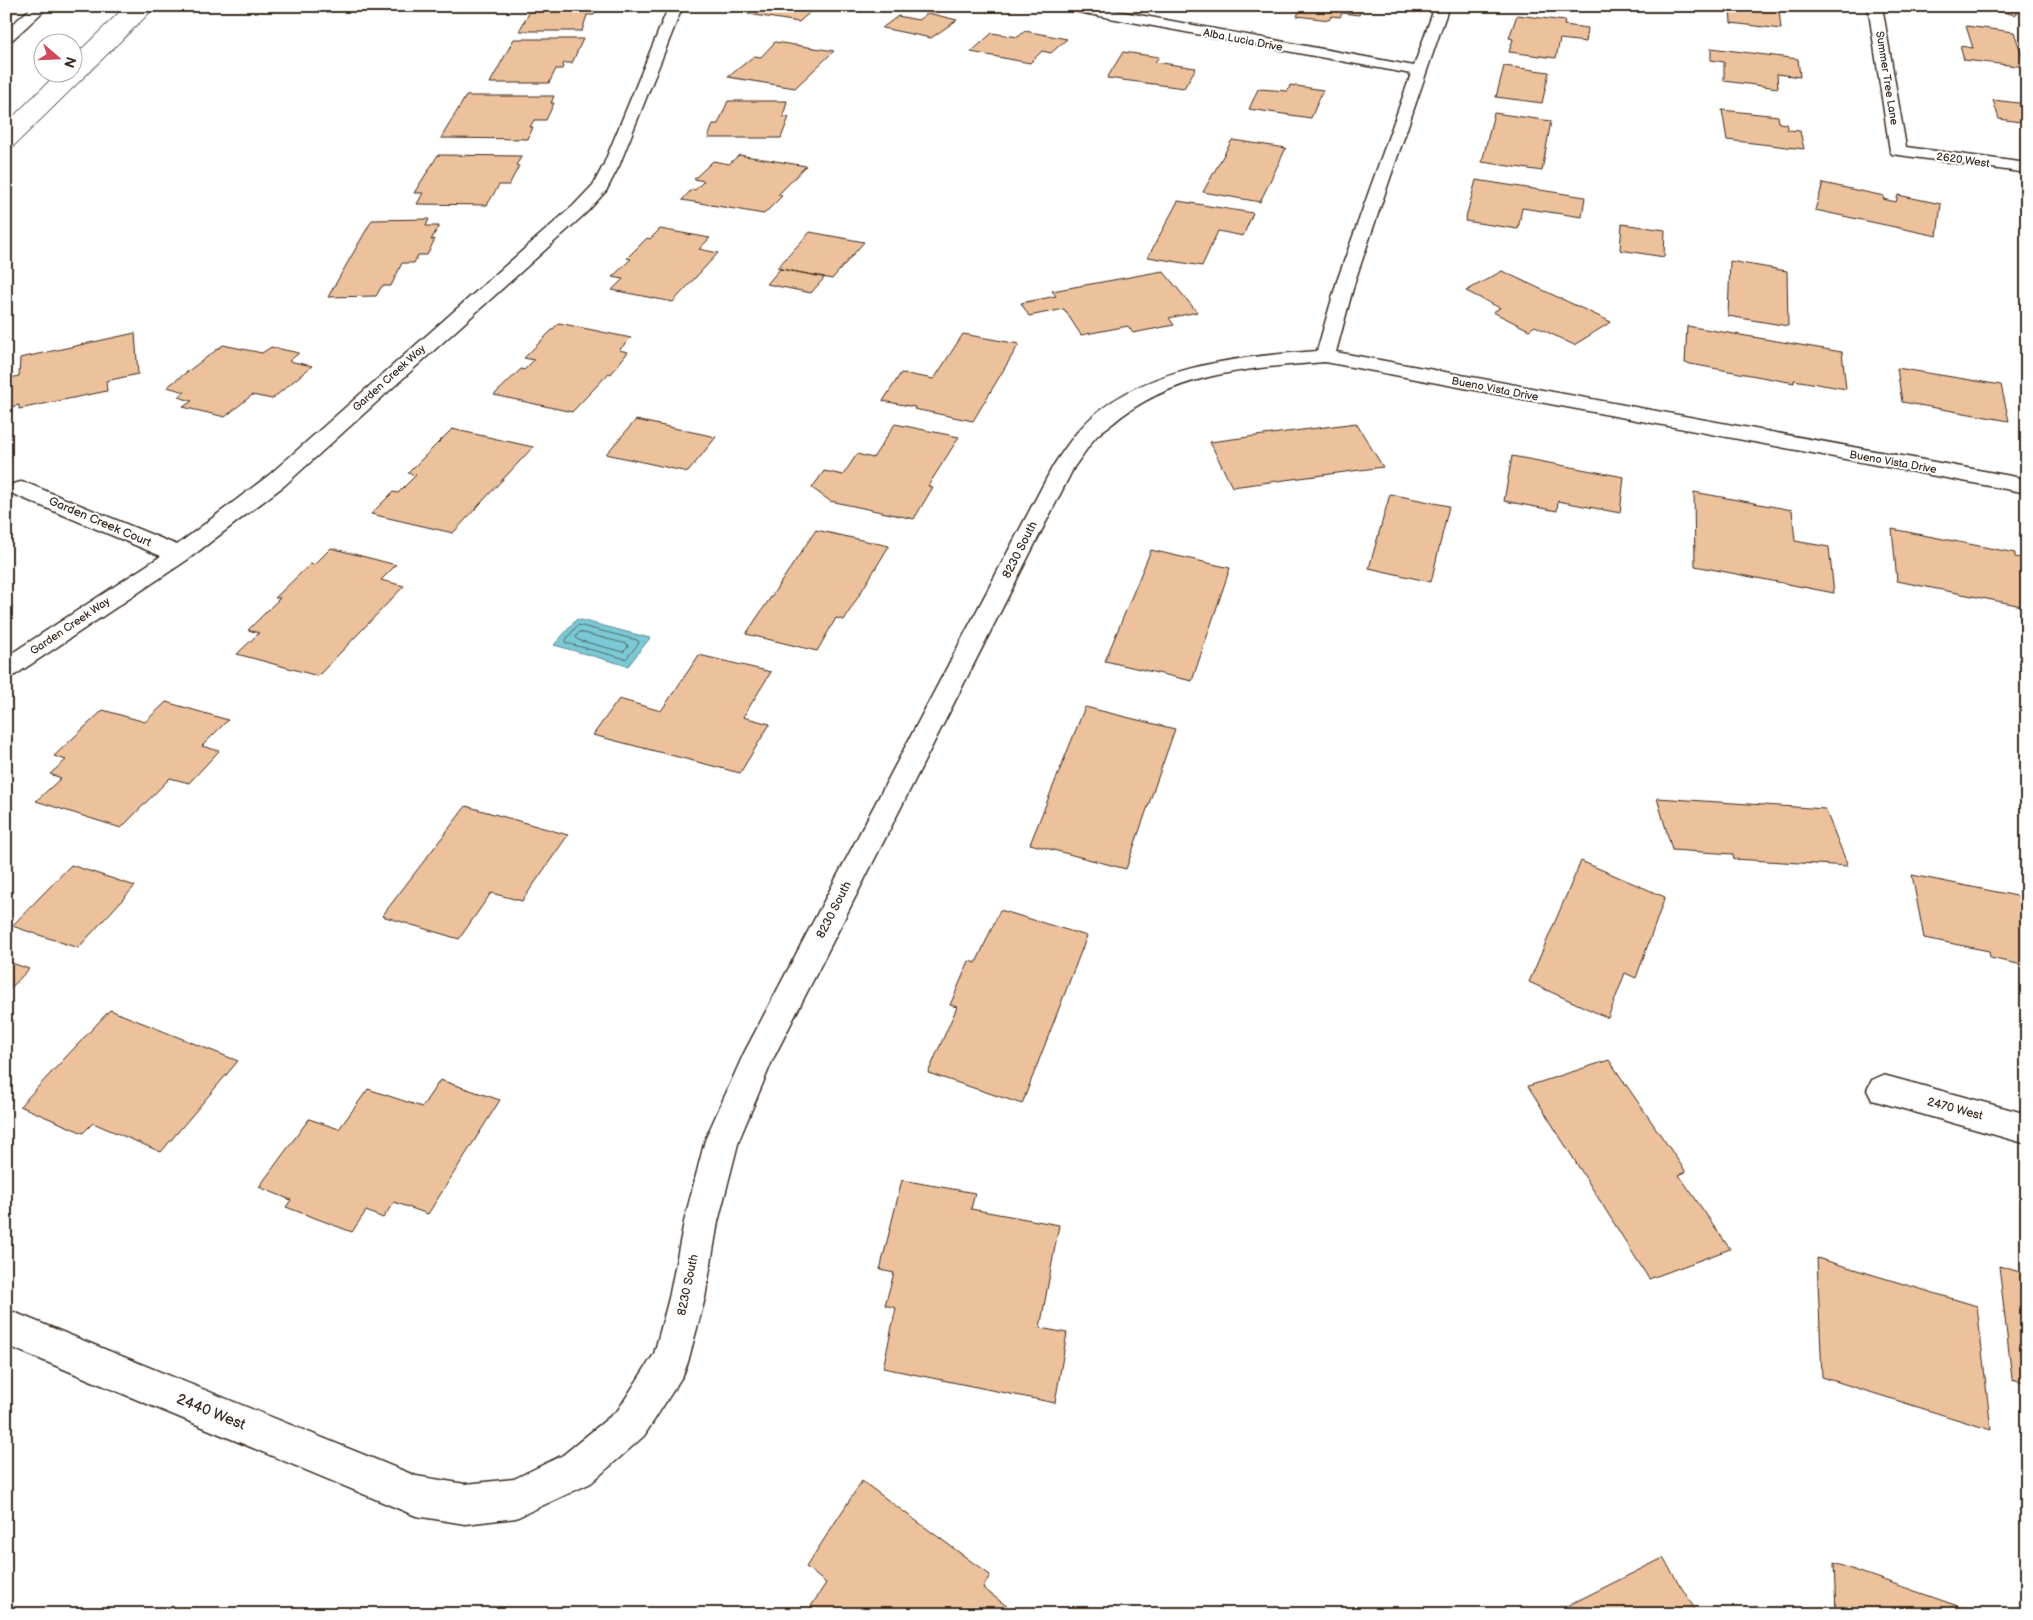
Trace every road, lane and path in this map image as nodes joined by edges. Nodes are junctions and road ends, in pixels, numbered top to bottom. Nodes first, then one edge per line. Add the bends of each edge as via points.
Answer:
1 (42, 6) edge
2 (678, 6) edge
3 (1067, 6) edge
4 (1442, 6) edge
5 (1875, 6) edge
6 (6, 38) edge
7 (1419, 72) junction
8 (1898, 151) joint
9 (2027, 168) edge
10 (1325, 356) junction
11 (2027, 486) edge
12 (21, 488) dead end
13 (179, 555) junction
14 (6, 669) edge
15 (1883, 1090) dead end
16 (2027, 1129) edge
17 (6, 1328) edge
18 (416, 1496) joint

1 - 6 street
2 - 13 street, Garden Creek Way via 600,187 580,209 276,480
3 - 7 street, Alba Lucia Drive
4 - 7 street
5 - 8 street, Summer Tree Lane
7 - 10 street via 1346,281
8 - 9 street, 2620 West
10 - 11 street, Bueno Vista Drive
10 - 18 street, 8230 South via 1211,369 1160,385 1120,406 1088,433 1064,466 760,1053 722,1140 670,1362 641,1408 631,1423 576,1469 516,1498 465,1504
12 - 13 street, Garden Creek Court
13 - 14 street, Garden Creek Way
15 - 16 street, 2470 West
17 - 18 street, 2440 West

